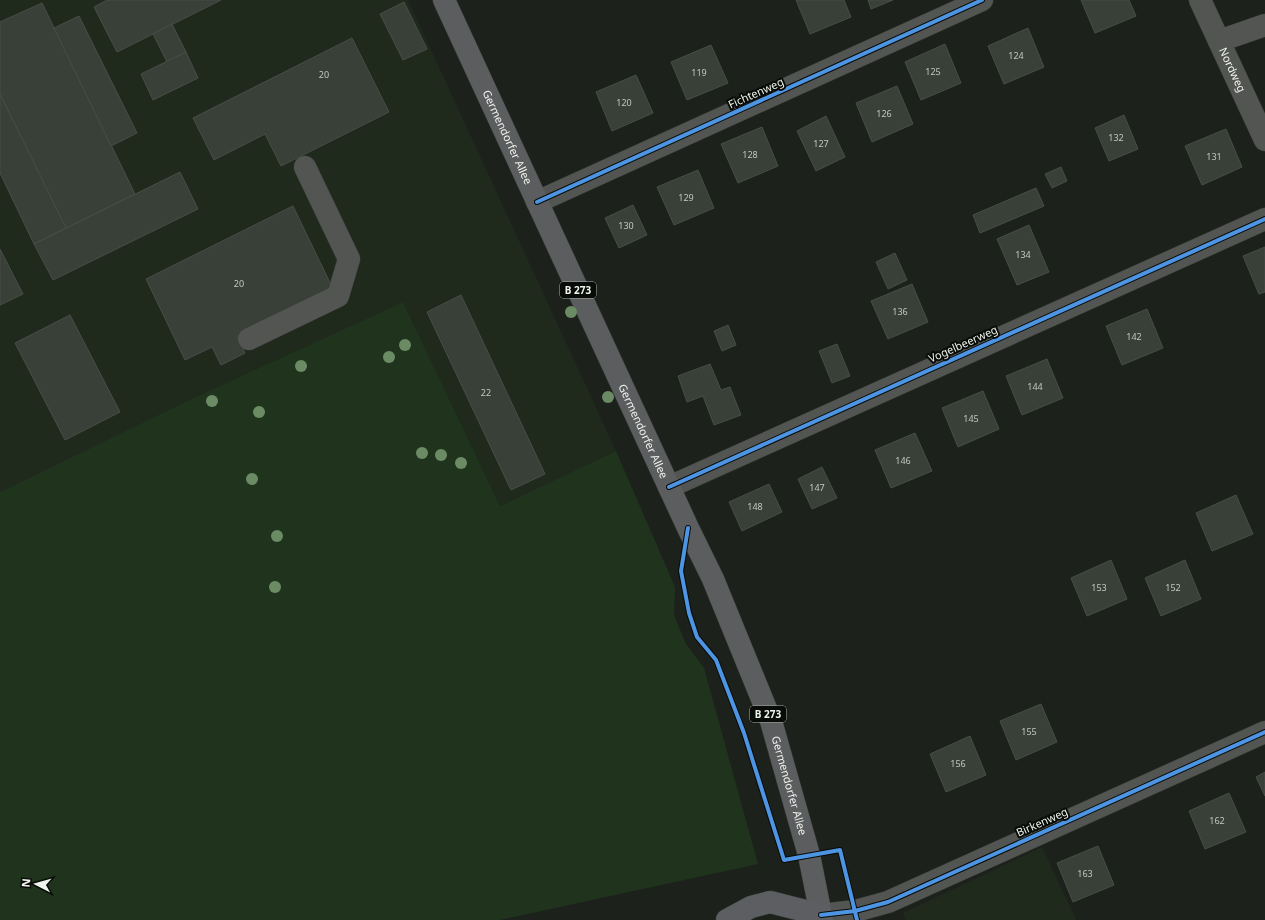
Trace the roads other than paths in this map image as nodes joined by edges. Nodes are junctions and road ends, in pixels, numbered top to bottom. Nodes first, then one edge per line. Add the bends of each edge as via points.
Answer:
1 (444, 0) edge
2 (982, 0) edge
3 (1200, 0) edge
4 (1265, 25) edge
5 (1219, 41) junction
6 (1265, 140) edge
7 (305, 167) dead end
8 (538, 202) junction
9 (1265, 219) edge
10 (249, 339) dead end
11 (669, 487) junction
12 (1265, 732) edge
13 (818, 918) edge
14 (727, 920) edge

1 - 8 main road, Germendorfer Allee / B 273
2 - 8 street, Fichtenweg
3 - 5 street, Nordweg
4 - 5 street
5 - 6 street, Nordweg
7 - 10 street via 349,259 338,296
8 - 11 main road, Germendorfer Allee / B 273
9 - 11 street, Vogelbeerweg
11 - 13 main road, Germendorfer Allee / B 273 via 713,579 771,721 809,854
12 - 13 street, Birkenweg via 888,902
13 - 14 highway via 770,902 751,907

